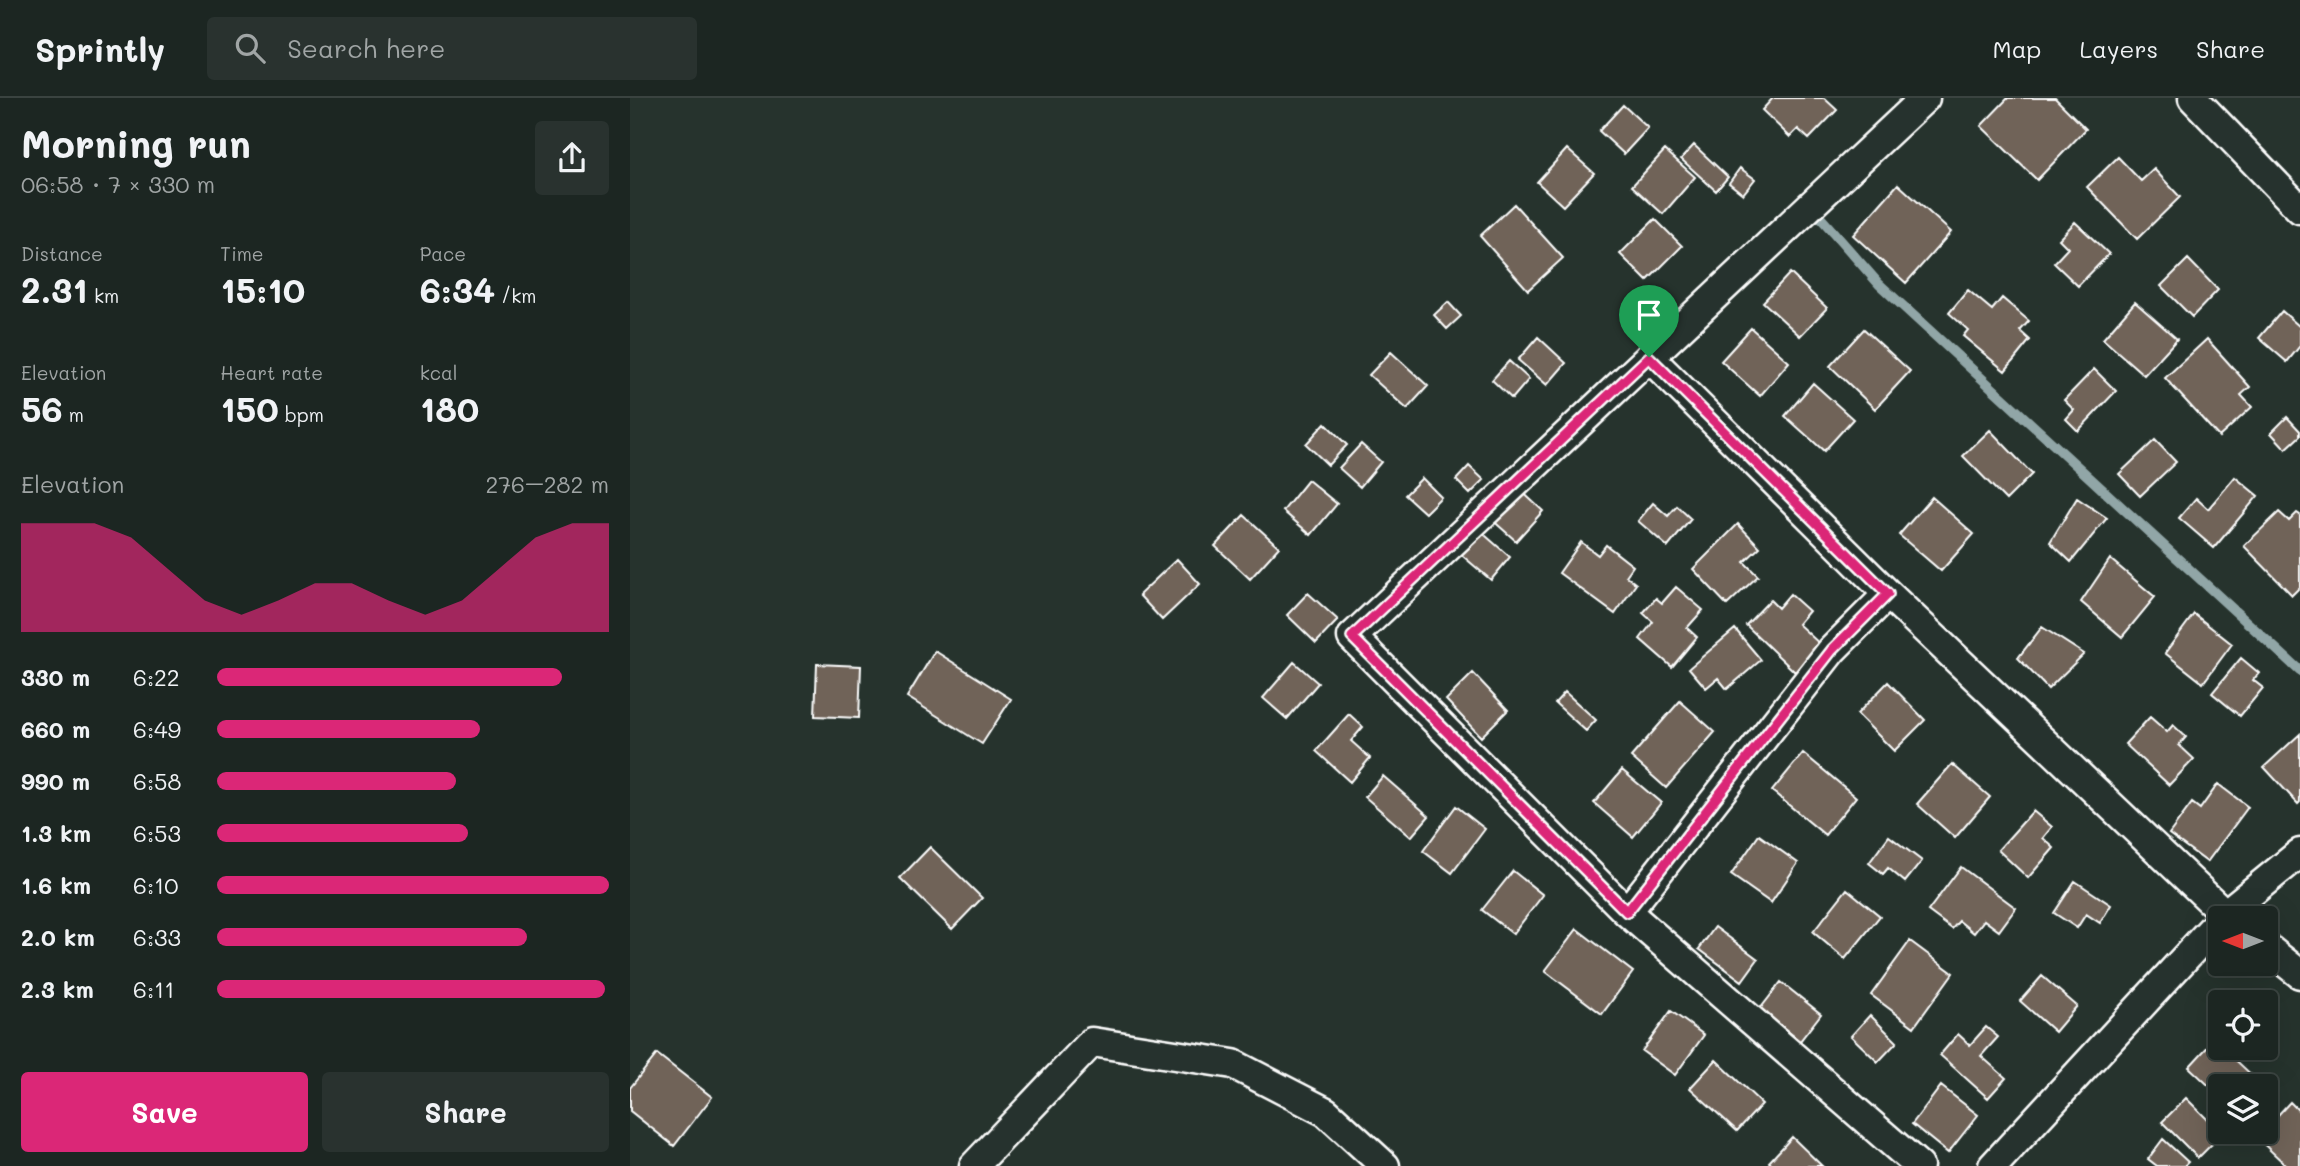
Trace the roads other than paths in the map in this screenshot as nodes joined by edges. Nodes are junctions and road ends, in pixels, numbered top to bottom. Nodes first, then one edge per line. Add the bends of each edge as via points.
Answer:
1 (1925, 98) edge
2 (2193, 98) edge
3 (2300, 209) edge
4 (1649, 357) junction
5 (1888, 594) junction
6 (2300, 853) edge
7 (2212, 906) edge
8 (2238, 906) edge
9 (1627, 912) junction
10 (2208, 935) edge
11 (2278, 957) edge
12 (2300, 974) edge
13 (974, 1166) edge
14 (1385, 1166) edge
15 (1919, 1166) edge
16 (1993, 1166) edge

1 - 4 street
2 - 3 street
4 - 5 street
4 - 9 street via 1352,637
5 - 7 street
5 - 9 street via 1832,650
6 - 8 street
9 - 15 street
10 - 16 street
11 - 12 street
13 - 14 street via 1092,1042 1233,1064 1326,1112

